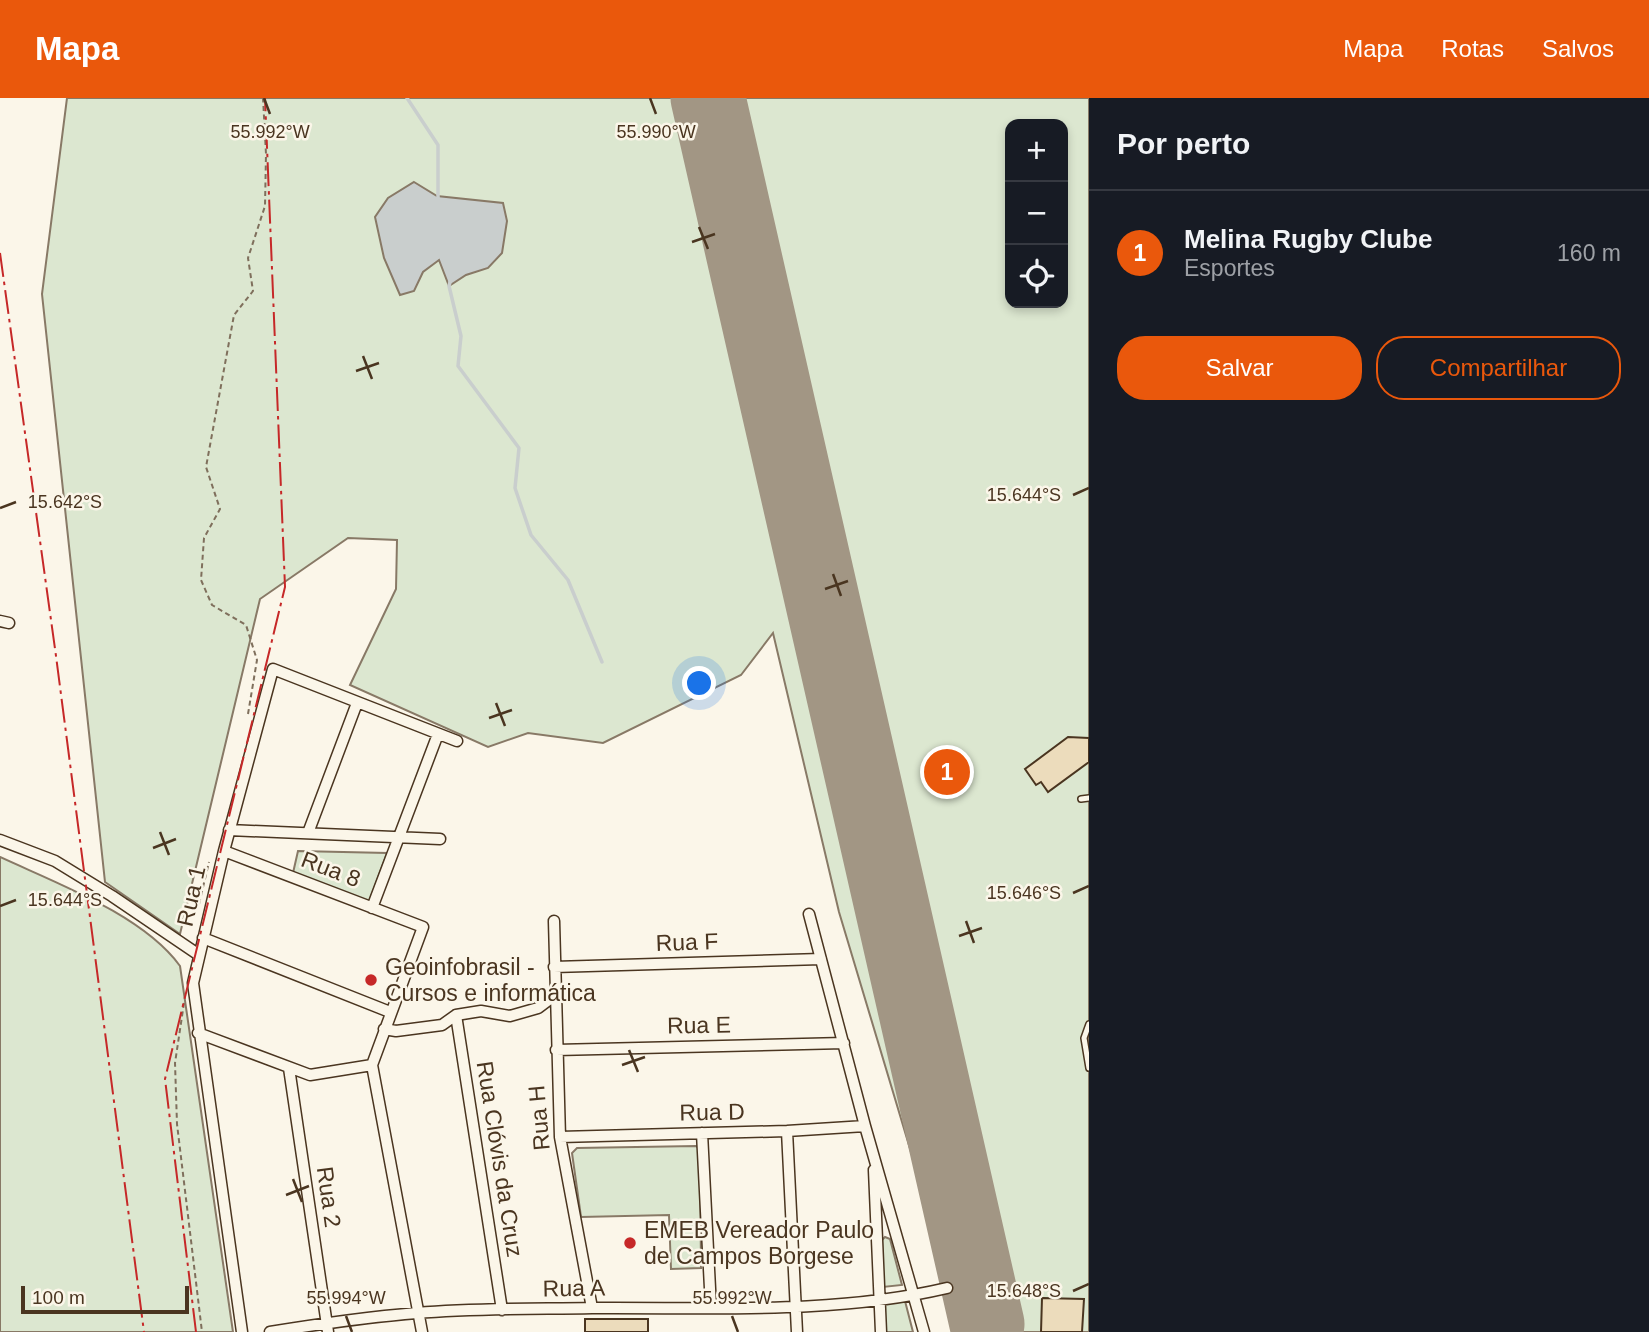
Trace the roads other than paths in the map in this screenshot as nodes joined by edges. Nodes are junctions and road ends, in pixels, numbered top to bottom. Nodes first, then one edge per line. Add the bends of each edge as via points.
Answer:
1 (357, 702) junction
2 (438, 734) junction
3 (457, 741) dead end
4 (1089, 798) edge
5 (1081, 799) dead end
6 (229, 830) junction
7 (308, 833) junction
8 (399, 837) junction
9 (440, 839) dead end
10 (0, 840) edge
11 (223, 851) junction
12 (372, 908) junction
13 (809, 914) dead end
14 (554, 921) dead end
15 (203, 938) junction
16 (199, 955) junction
17 (821, 959) junction
18 (554, 967) junction
19 (554, 996) junction
20 (390, 1012) junction
21 (456, 1015) junction
22 (1089, 1024) edge
23 (384, 1029) junction
24 (198, 1033) junction
25 (844, 1043) junction
26 (556, 1050) junction
27 (372, 1065) junction
28 (289, 1068) junction
29 (1089, 1068) edge
30 (865, 1126) junction
31 (788, 1132) junction
32 (702, 1133) junction
33 (560, 1137) junction
34 (872, 1148) junction
35 (947, 1289) dead end
36 (914, 1296) junction
37 (881, 1301) junction
38 (796, 1306) junction
39 (592, 1308) junction
40 (711, 1308) junction
41 (502, 1310) junction
42 (419, 1312) junction
43 (327, 1327) edge
44 (242, 1332) edge
45 (270, 1332) edge
46 (422, 1332) edge
47 (797, 1332) edge
48 (881, 1332) edge
49 (924, 1332) edge

1 - 2 street, Rua 1
1 - 6 street, Rua 1 via 273,669
1 - 7 street
2 - 3 street, Rua 1
2 - 8 street
4 - 5 lane
6 - 7 street
6 - 11 street, Rua 1
7 - 8 street
8 - 9 street
8 - 12 street
10 - 16 street via 55,861
11 - 12 street, Rua 8
11 - 15 street, Rua 1
12 - 20 street, Rua 8 via 423,927
13 - 17 street
14 - 18 street, Rua H
15 - 16 street, Rua 1
15 - 20 street
16 - 24 street, Rua 1 via 193,983
17 - 18 street, Rua F
17 - 25 street
18 - 19 street, Rua H
19 - 21 street via 538,1008 510,1016 481,1011
19 - 26 street, Rua H
20 - 23 street
21 - 23 street via 442,1025
21 - 41 street, Rua Clóvis da Cruz
22 - 29 lane via 1084,1038
23 - 27 street
24 - 28 street
24 - 44 street, Rua 1
25 - 26 street, Rua E
25 - 30 street
26 - 33 street, Rua H
27 - 28 street via 310,1075
27 - 42 street
28 - 43 street, Rua 2
30 - 31 street, Rua D
30 - 34 street
31 - 32 street, Rua D
31 - 38 street
32 - 33 street, Rua D
32 - 40 street
33 - 39 street, Rua H
34 - 36 street
34 - 37 street
35 - 36 street, Rua A
36 - 37 street, Rua A
36 - 49 street
37 - 38 street, Rua A
37 - 48 street
38 - 40 street, Rua A
38 - 47 street
39 - 40 street, Rua A
39 - 41 street, Rua A
41 - 42 street, Rua A
42 - 43 street, Rua A
42 - 46 street
43 - 45 street, Rua A

